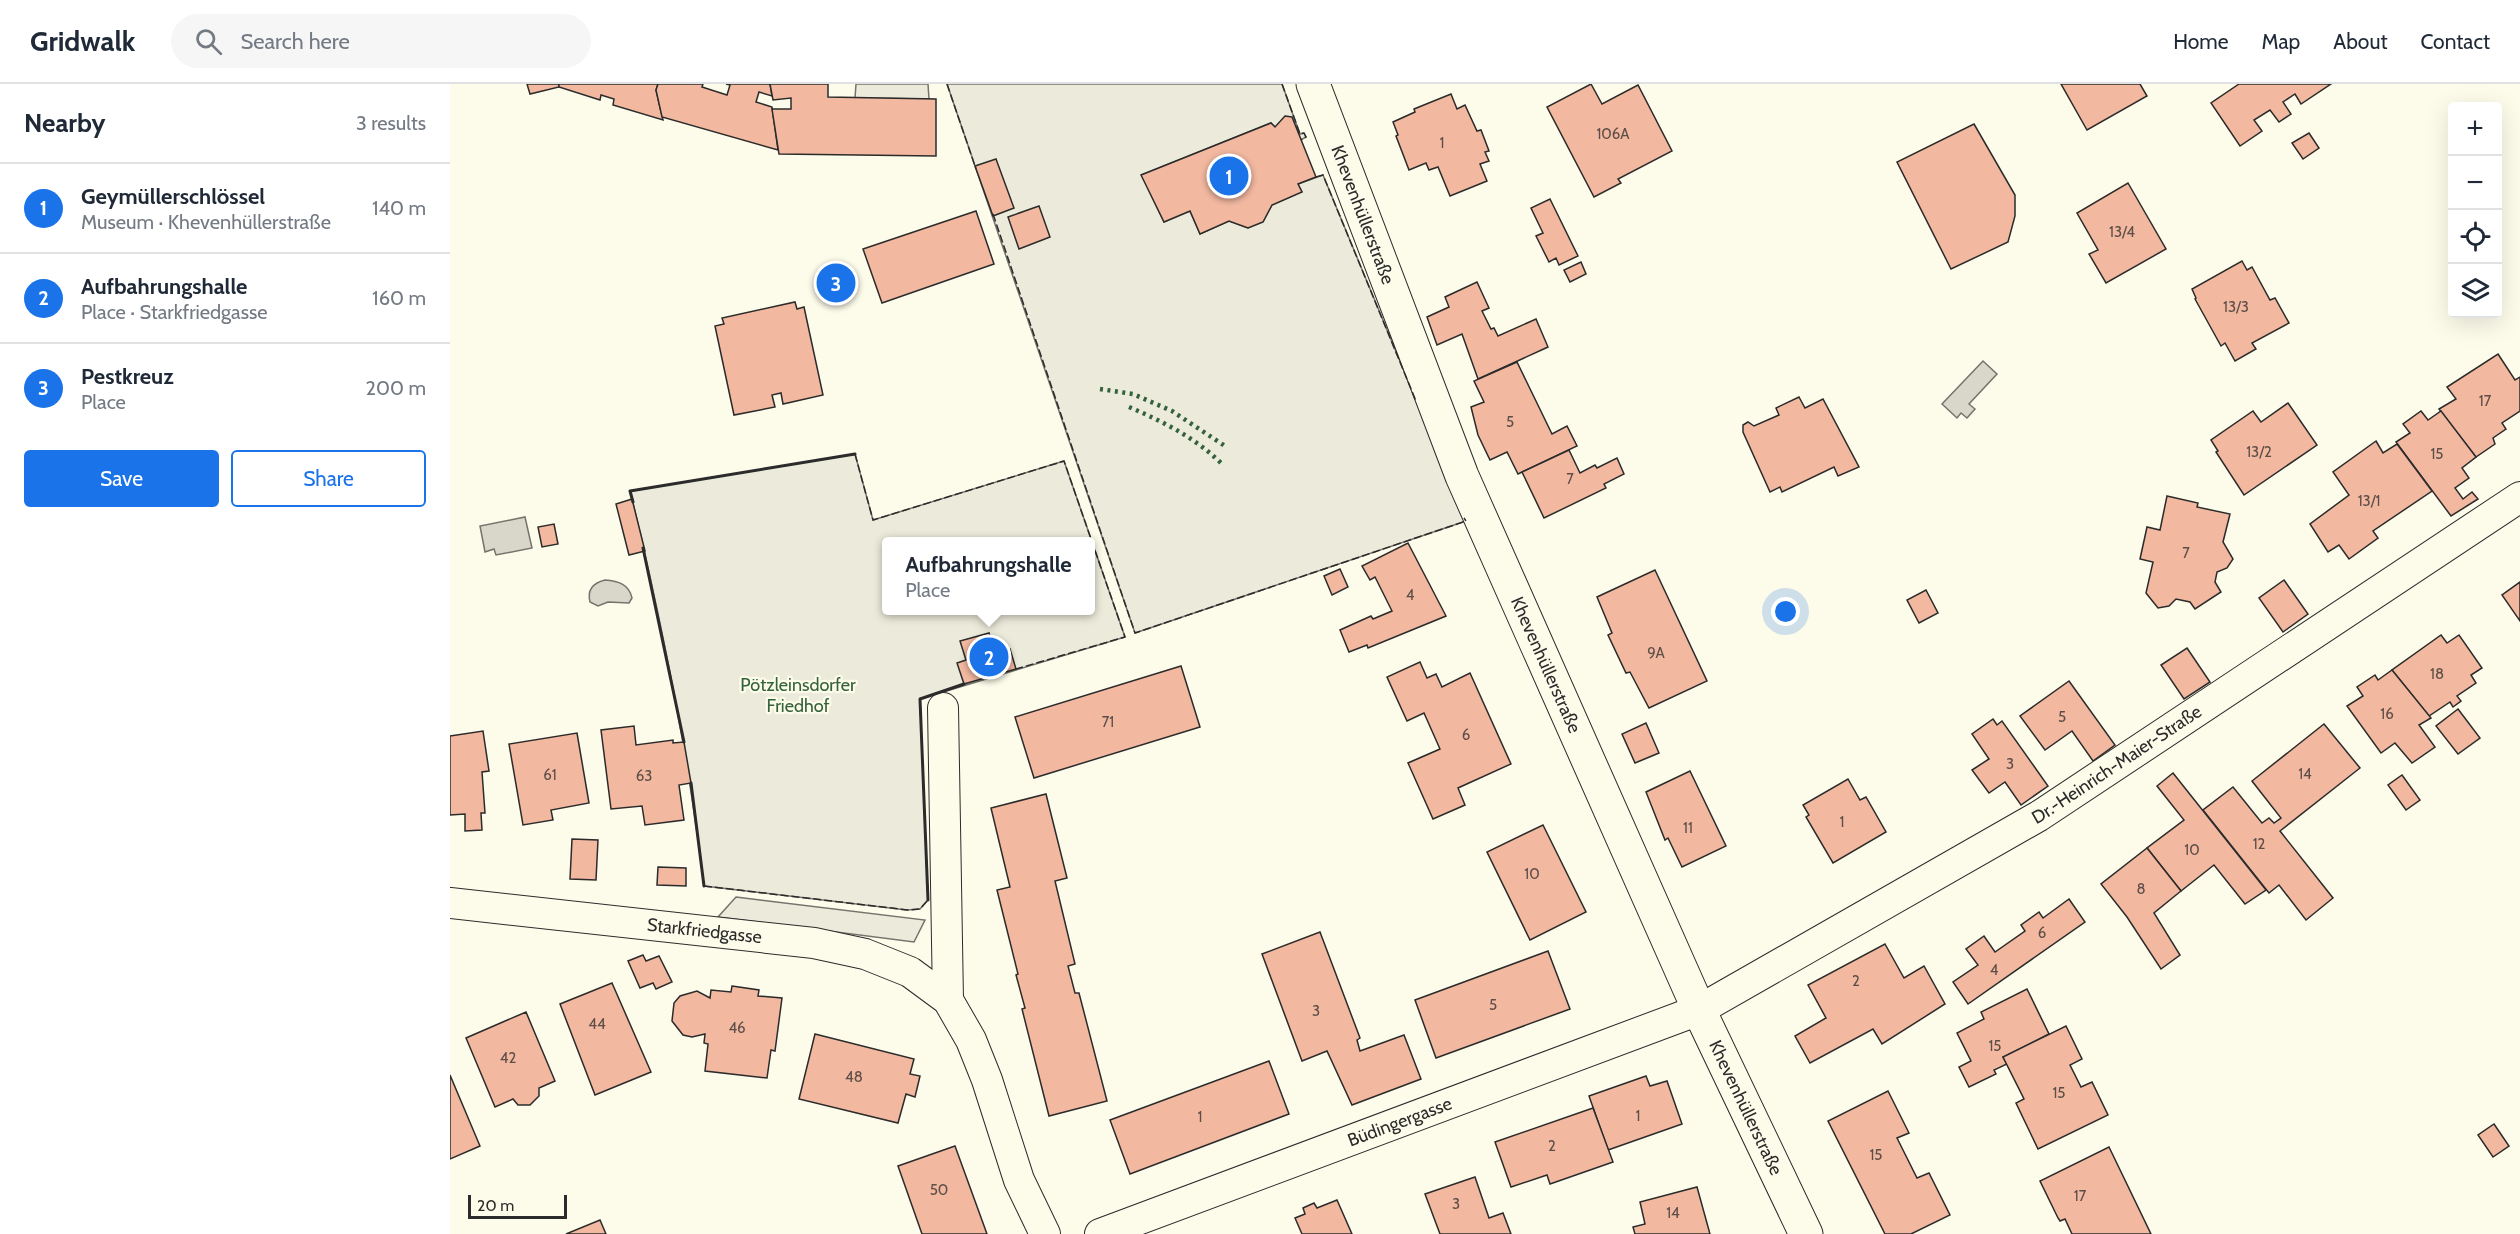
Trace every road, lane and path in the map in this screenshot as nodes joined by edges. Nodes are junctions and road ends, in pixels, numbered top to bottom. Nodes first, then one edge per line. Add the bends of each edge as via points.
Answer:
1 (1313, 84) edge
2 (2520, 496) edge
3 (943, 708) dead end
4 (450, 903) edge
5 (948, 1000) junction
6 (1699, 1010) junction
7 (1045, 1234) edge
8 (1101, 1234) edge
9 (1806, 1234) edge

1 - 6 street, Khevenhüllerstraße via 1462,476
2 - 6 street, Dr.-Heinrich-Maier-Straße via 2039,816
3 - 5 street, Starkfriedgasse
4 - 5 street, Starkfriedgasse via 814,943 866,954 910,972
5 - 7 street, Starkfriedgasse via 975,1050 1019,1180
6 - 8 street, Büdingergasse
6 - 9 street, Khevenhüllerstraße

